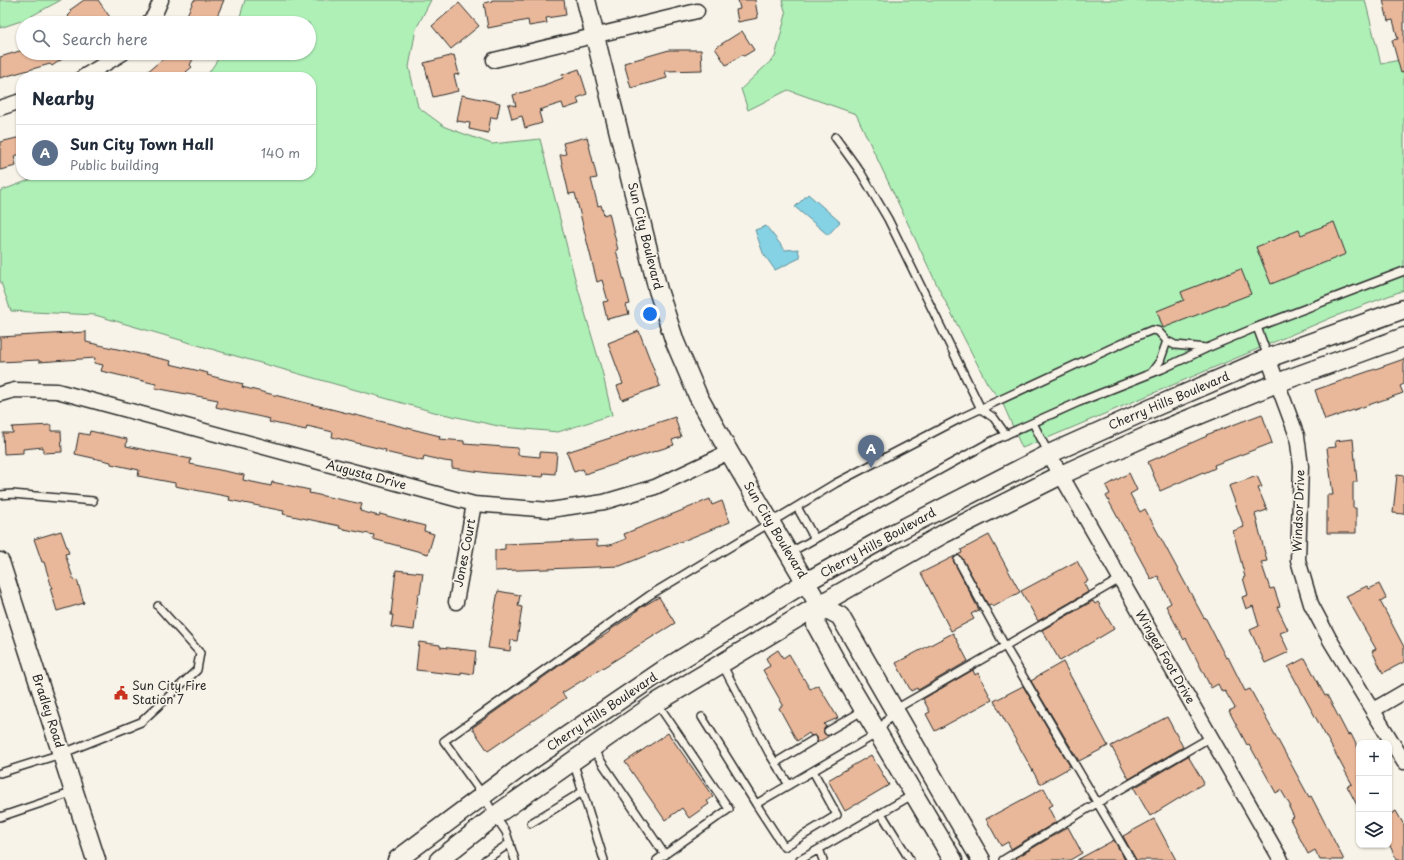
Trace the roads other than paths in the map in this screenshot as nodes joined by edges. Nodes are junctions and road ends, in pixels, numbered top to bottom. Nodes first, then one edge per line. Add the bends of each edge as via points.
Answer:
1 (161, 0) edge
2 (586, 0) edge
3 (697, 11) dead end
4 (154, 16) edge
5 (594, 36) junction
6 (111, 60) edge
7 (494, 60) dead end
8 (91, 72) edge
9 (16, 103) edge
10 (0, 108) edge
11 (835, 137) dead end
12 (1404, 271) edge
13 (1404, 309) edge
14 (1257, 327) junction
15 (1404, 337) edge
16 (1167, 341) junction
17 (1207, 348) junction
18 (1268, 358) junction
19 (1151, 374) junction
20 (1277, 383) junction
21 (0, 394) edge
22 (981, 409) junction
23 (1033, 422) junction
24 (1006, 435) junction
25 (728, 452) junction
26 (1049, 454) junction
27 (1061, 475) junction
28 (0, 495) edge
29 (93, 501) dead end
30 (474, 504) junction
31 (797, 507) junction
32 (770, 522) junction
33 (815, 539) junction
34 (789, 553) junction
35 (958, 560) dead end
36 (0, 562) edge
37 (1120, 579) junction
38 (806, 582) junction
39 (456, 602) dead end
40 (819, 605) junction
41 (158, 606) dead end
42 (1005, 646) junction
43 (722, 664) junction
44 (1404, 692) edge
45 (656, 703) junction
46 (864, 710) junction
47 (894, 710) junction
48 (1373, 710) junction
49 (702, 717) dead end
50 (828, 731) dead end
51 (878, 733) junction
52 (1211, 737) junction
53 (813, 740) dead end
54 (592, 748) junction
55 (61, 754) junction
56 (573, 761) junction
57 (1404, 762) edge
58 (775, 763) junction
59 (813, 771) junction
60 (0, 773) edge
61 (789, 785) junction
62 (74, 792) junction
63 (582, 792) junction
64 (914, 794) junction
65 (483, 795) junction
66 (1097, 803) junction
67 (756, 804) junction
68 (881, 813) junction
69 (495, 816) junction
70 (0, 817) edge
71 (531, 823) dead end
72 (510, 843) junction
73 (819, 849) junction
74 (664, 855) junction
75 (96, 860) edge
76 (397, 860) edge
77 (439, 860) edge
78 (485, 860) edge
79 (516, 860) edge
80 (604, 860) edge
81 (657, 860) edge
82 (800, 860) edge
83 (823, 860) edge
84 (910, 860) edge
85 (953, 860) edge
86 (981, 860) edge
87 (1003, 860) edge
88 (1131, 860) edge
89 (1281, 860) edge

1 - 4 street
2 - 5 street, Sun City Boulevard
3 - 5 street
5 - 7 street
5 - 25 street, Sun City Boulevard via 658,290 675,342 698,396
6 - 8 street
9 - 10 street
11 - 22 lane via 888,219
12 - 14 lane
13 - 18 street, Cherry Hills Boulevard
14 - 17 lane
14 - 18 lane
15 - 20 street, Cherry Hills Boulevard
16 - 17 lane via 1175,345
16 - 19 lane
16 - 22 lane via 1158,331 1152,330
17 - 19 lane
18 - 20 street, Windsor Drive
18 - 26 street, Cherry Hills Boulevard
19 - 23 lane
20 - 27 street, Cherry Hills Boulevard via 1145,437
20 - 48 street, Windsor Drive via 1297,436 1301,466 1298,560 1311,604
21 - 30 street, Augusta Drive via 15,390 57,391
22 - 24 lane via 994,418
22 - 31 lane via 836,483
23 - 24 lane
23 - 26 lane
24 - 33 lane
25 - 30 street, Augusta Drive via 655,487 604,502 550,510
25 - 32 street, Sun City Boulevard
26 - 27 street, Winged Foot Drive
26 - 38 street, Cherry Hills Boulevard via 896,532
27 - 37 street, Winged Foot Drive
27 - 40 street, Cherry Hills Boulevard via 945,532
28 - 29 lane
30 - 39 street, Jones Court
31 - 32 lane
31 - 33 lane
32 - 34 street, Sun City Boulevard
32 - 65 lane via 650,595 444,741
33 - 34 lane
34 - 38 street, Sun City Boulevard
35 - 42 lane
36 - 55 street, Bradley Road
37 - 42 lane
37 - 52 street, Winged Foot Drive
38 - 40 street, Sun City Boulevard
38 - 65 street, Cherry Hills Boulevard via 665,669 524,764
40 - 43 street, Cherry Hills Boulevard
40 - 46 street via 816,625
40 - 47 street via 840,616
41 - 55 lane via 200,653 197,670 141,722
42 - 47 lane
42 - 66 lane
43 - 45 street, Cherry Hills Boulevard
43 - 58 lane
44 - 48 street
45 - 54 street, Cherry Hills Boulevard
45 - 74 lane via 729,809
46 - 50 lane
46 - 51 street
47 - 51 lane
47 - 86 street
48 - 57 street, Windsor Drive
49 - 67 lane
51 - 59 lane
51 - 64 street
52 - 66 lane
52 - 89 street, Winged Foot Drive
53 - 58 lane
54 - 56 street, Cherry Hills Boulevard
54 - 74 lane
55 - 60 lane
55 - 62 street, Bradley Road
56 - 63 lane
56 - 69 street, Cherry Hills Boulevard
58 - 61 lane
59 - 61 lane
59 - 67 lane via 837,815 784,847
61 - 67 lane
62 - 70 lane
62 - 75 street, Bradley Road
63 - 71 lane
63 - 80 lane
64 - 68 lane
64 - 85 street
65 - 69 lane
65 - 76 street, Cherry Hills Boulevard
66 - 87 lane
66 - 88 lane
68 - 73 lane
68 - 84 lane
69 - 72 lane
69 - 77 street, Cherry Hills Boulevard
72 - 78 lane
72 - 79 lane
73 - 82 lane
73 - 83 lane
74 - 81 lane

